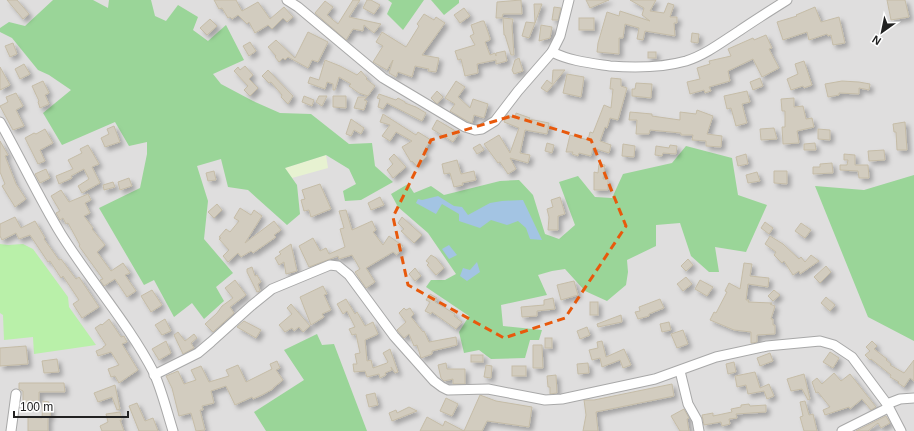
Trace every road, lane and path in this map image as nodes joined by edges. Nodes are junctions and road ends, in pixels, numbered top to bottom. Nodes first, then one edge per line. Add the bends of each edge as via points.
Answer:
1 (287, 0) edge
2 (569, 0) edge
3 (787, 0) edge
4 (552, 52) junction
5 (0, 122) edge
6 (680, 371) junction
7 (154, 375) junction
8 (16, 394) dead end
9 (914, 398) edge
10 (888, 406) junction
11 (11, 431) edge
12 (173, 431) edge
13 (699, 431) edge
14 (842, 431) edge
15 (901, 431) edge

1 - 4 street via 383,78 465,127 475,130 495,121
2 - 4 street via 560,36
3 - 4 street via 710,50 675,63 638,67 613,66 571,60
5 - 7 street via 61,234 118,314
6 - 7 street via 655,379 562,399 544,400 488,389 448,390 434,381 394,336 349,275 338,266 330,265 272,289 198,353
6 - 10 street via 716,357 767,346 820,341 834,345 852,357
6 - 13 street via 688,404 697,420
7 - 12 street
8 - 11 street
9 - 10 street via 900,399
10 - 14 street
10 - 15 street

